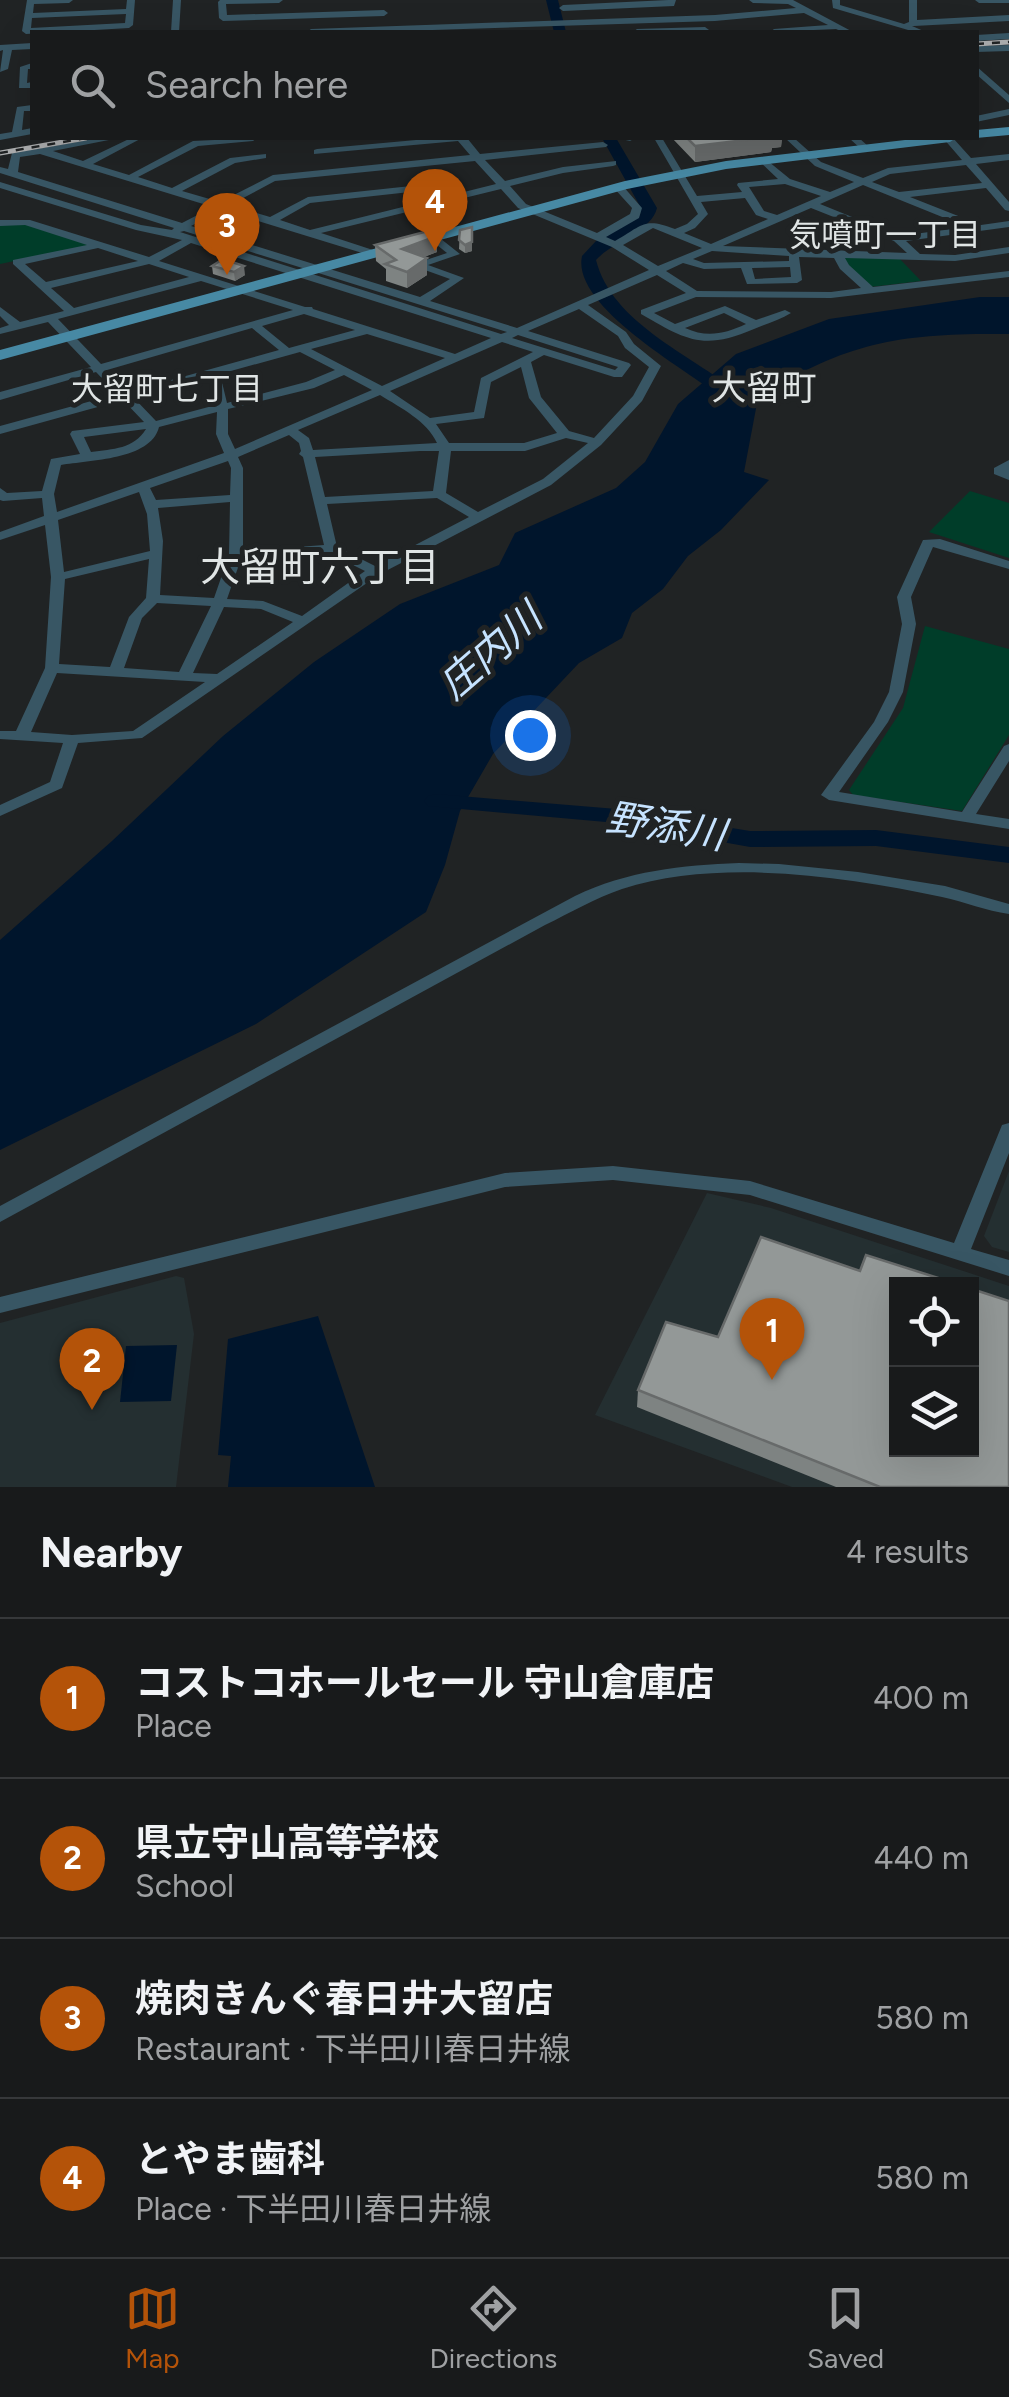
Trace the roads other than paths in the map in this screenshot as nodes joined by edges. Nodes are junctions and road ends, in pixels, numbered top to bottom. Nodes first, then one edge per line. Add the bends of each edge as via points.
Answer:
1 (70, 0) edge
2 (177, 0) edge
3 (279, 0) edge
4 (382, 0) edge
5 (672, 0) edge
6 (719, 0) edge
7 (753, 0) edge
8 (836, 0) edge
9 (913, 0) edge
10 (979, 0) edge
11 (1009, 0) edge
12 (562, 4) edge
13 (131, 6) edge
14 (805, 10) junction
15 (855, 12) junction
16 (384, 13) junction
17 (28, 16) junction
18 (282, 17) junction
19 (727, 18) junction
20 (822, 18) junction
21 (1009, 18) edge
22 (908, 24) junction
23 (710, 26) edge
24 (837, 26) junction
25 (549, 28) edge
26 (570, 28) edge
27 (30, 30) edge
28 (86, 30) edge
29 (176, 30) edge
30 (284, 30) edge
31 (388, 30) edge
32 (471, 30) edge
33 (661, 30) edge
34 (725, 30) edge
35 (795, 30) edge
36 (845, 30) edge
37 (918, 30) edge
38 (1009, 36) edge
39 (979, 38) edge
40 (30, 46) edge
41 (4, 48) edge
42 (979, 50) edge
43 (1007, 50) edge
44 (30, 66) edge
45 (0, 69) edge
46 (979, 71) edge
47 (30, 85) edge
48 (999, 87) edge
49 (1009, 100) edge
50 (30, 108) edge
51 (1009, 112) edge
52 (979, 116) edge
53 (30, 131) edge
54 (1009, 131) edge
55 (17, 134) junction
56 (979, 134) edge
57 (0, 137) edge
58 (101, 140) edge
59 (134, 140) edge
60 (231, 140) edge
61 (255, 140) edge
62 (310, 140) edge
63 (440, 140) edge
64 (462, 140) edge
65 (659, 140) edge
66 (791, 140) edge
67 (904, 140) edge
68 (950, 140) edge
69 (601, 141) edge
70 (859, 142) edge
71 (38, 150) junction
72 (316, 152) junction
73 (806, 154) junction
74 (263, 156) junction
75 (1009, 157) edge
76 (476, 158) junction
77 (763, 160) junction
78 (966, 162) junction
79 (613, 163) junction
80 (84, 164) junction
81 (360, 169) junction
82 (0, 170) edge
83 (327, 173) junction
84 (13, 174) junction
85 (679, 174) junction
86 (130, 178) junction
87 (273, 178) junction
88 (786, 180) junction
89 (864, 183) junction
90 (0, 185) edge
91 (622, 186) junction
92 (987, 186) junction
93 (500, 187) junction
94 (174, 191) junction
95 (372, 194) junction
96 (747, 195) junction
97 (896, 195) junction
98 (35, 196) junction
99 (831, 196) junction
100 (448, 200) junction
101 (695, 200) junction
102 (811, 204) junction
103 (222, 206) junction
104 (1009, 208) edge
105 (529, 211) junction
106 (777, 220) junction
107 (271, 221) junction
108 (26, 222) junction
109 (0, 223) edge
110 (1009, 224) edge
111 (980, 228) junction
112 (176, 231) junction
113 (310, 233) junction
114 (675, 233) junction
115 (432, 237) junction
116 (598, 238) junction
117 (898, 238) junction
118 (189, 240) junction
119 (99, 245) junction
120 (616, 245) junction
121 (712, 248) junction
122 (1009, 250) edge
123 (837, 252) junction
124 (372, 253) junction
125 (916, 256) junction
126 (794, 258) junction
127 (683, 260) junction
128 (150, 261) junction
129 (17, 262) junction
130 (0, 265) edge
131 (318, 268) junction
132 (656, 270) junction
133 (294, 274) junction
134 (1009, 274) edge
135 (202, 277) junction
136 (44, 286) junction
137 (244, 289) junction
138 (871, 290) junction
139 (695, 294) junction
140 (752, 294) junction
141 (423, 300) junction
142 (580, 304) junction
143 (308, 309) junction
144 (0, 310) edge
145 (72, 312) junction
146 (50, 318) junction
147 (253, 324) junction
148 (754, 324) junction
149 (18, 326) junction
150 (368, 329) junction
151 (673, 329) junction
152 (518, 330) junction
153 (0, 331) edge
154 (69, 336) junction
155 (502, 337) junction
156 (544, 350) junction
157 (296, 351) junction
158 (0, 355) edge
159 (456, 358) junction
160 (525, 361) junction
161 (100, 367) junction
162 (344, 371) junction
163 (214, 372) junction
164 (380, 391) junction
165 (126, 394) junction
166 (0, 396) edge
167 (222, 407) junction
168 (426, 422) junction
169 (154, 424) junction
170 (0, 430) edge
171 (290, 430) junction
172 (565, 434) junction
173 (597, 442) junction
174 (444, 447) junction
175 (305, 454) junction
176 (87, 456) junction
177 (229, 456) junction
178 (1009, 464) edge
179 (1009, 476) edge
180 (143, 486) junction
181 (0, 492) edge
182 (48, 494) junction
183 (438, 494) junction
184 (236, 498) junction
185 (319, 501) junction
186 (154, 504) junction
187 (52, 517) junction
188 (477, 517) junction
189 (0, 536) edge
190 (331, 548) junction
191 (155, 554) junction
192 (236, 555) junction
193 (1009, 565) edge
194 (376, 571) junction
195 (58, 577) junction
196 (153, 599) junction
197 (220, 603) junction
198 (300, 620) junction
199 (52, 668) junction
200 (116, 670) junction
201 (185, 675) junction
202 (220, 679) junction
203 (0, 734) edge
204 (21, 737) junction
205 (72, 740) junction
206 (1009, 749) edge
207 (0, 812) edge
208 (966, 818) junction
209 (1009, 824) edge
210 (1009, 909) edge
211 (1009, 1130) edge
212 (0, 1215) edge
213 (960, 1252) junction
214 (1009, 1268) edge
215 (0, 1305) edge

1 - 17 street via 30,2
2 - 29 street
3 - 18 street via 222,2 223,18
4 - 16 street
5 - 12 street
6 - 23 street
7 - 14 street via 790,2
8 - 15 street via 836,6
9 - 22 street
10 - 11 street
12 - 26 street
13 - 17 street
13 - 28 street via 129,26
14 - 19 street
14 - 20 street
15 - 20 street
15 - 22 street
16 - 18 street
16 - 31 street
17 - 27 street
18 - 30 street
19 - 23 street
19 - 34 street
20 - 24 street
21 - 22 street
22 - 37 street
23 - 26 street
23 - 33 street
24 - 35 street
24 - 36 street
25 - 26 street
25 - 32 street
38 - 39 street
40 - 41 street
41 - 45 street
42 - 43 street
44 - 47 street via 24,67 22,86
46 - 48 street
48 - 49 street
50 - 55 street via 20,110
51 - 52 street
53 - 55 street
54 - 56 main road
55 - 57 street
58 - 71 street
59 - 80 street
60 - 86 street via 196,143
61 - 74 street
62 - 72 street
63 - 72 street
64 - 76 street
65 - 85 street
66 - 73 street
67 - 70 main road
68 - 78 street
69 - 76 street
69 - 79 street
70 - 73 main road
71 - 80 street
71 - 84 street via 15,155
72 - 83 street
73 - 77 main road
73 - 89 street
74 - 87 street
74 - 94 street via 233,160
75 - 78 street
76 - 81 street
76 - 93 street
77 - 85 main road
77 - 88 street
78 - 89 street via 888,171
78 - 92 street
79 - 91 street
79 - 93 street
80 - 86 street
81 - 83 street
81 - 95 street
82 - 84 street
83 - 87 street
84 - 112 street via 156,217
85 - 91 main road
85 - 101 street
86 - 94 street
87 - 103 street
88 - 96 street via 742,186
88 - 99 street
89 - 97 street
89 - 99 street
90 - 98 street
91 - 105 main road
91 - 116 street via 638,208 635,216
92 - 97 street
92 - 104 street
93 - 100 street
93 - 105 street
94 - 103 street
95 - 100 street via 430,188
95 - 107 street via 308,200
96 - 101 street
96 - 106 street
97 - 111 street
98 - 108 street
98 - 112 street via 140,228
99 - 102 street
100 - 113 street
101 - 114 street via 703,214
102 - 106 street
102 - 117 street
103 - 107 street
103 - 112 street
105 - 115 main road
105 - 116 street
106 - 121 street
107 - 113 street
108 - 109 street
108 - 119 street
110 - 111 street
111 - 117 street
112 - 118 street
112 - 131 street
113 - 124 street
114 - 120 street via 652,224
114 - 121 street
115 - 124 main road
115 - 141 street via 455,254 416,265 459,278
116 - 120 street
117 - 125 street
118 - 128 street
118 - 133 street
119 - 128 street
119 - 129 street
120 - 132 street
121 - 126 street
121 - 127 street
122 - 125 street
123 - 125 street
123 - 126 street
123 - 138 street
124 - 131 main road
126 - 127 street via 797,280 751,282 745,266
127 - 132 street
128 - 135 street
128 - 136 street
129 - 130 street
129 - 136 street
131 - 133 main road
131 - 141 street
132 - 139 street
132 - 142 street
133 - 137 main road
133 - 155 street
134 - 138 street
135 - 137 street
135 - 145 street
136 - 145 street
137 - 143 street
137 - 154 main road
138 - 140 street
139 - 140 street
139 - 151 street via 645,312
140 - 148 street via 785,313
141 - 152 street
142 - 152 street
142 - 173 street via 655,366 638,398
143 - 147 street
143 - 150 street
144 - 149 street
145 - 146 street
146 - 149 street
146 - 154 street
147 - 157 street
147 - 161 street
148 - 151 street via 722,341
148 - 151 street via 725,309
149 - 153 street
150 - 157 street
150 - 159 street
152 - 155 street
152 - 156 street via 625,364 618,375
154 - 158 main road
154 - 161 street
155 - 156 street
155 - 159 street
156 - 160 street
157 - 162 street
157 - 163 street
159 - 164 street
160 - 168 street via 484,380 480,414
160 - 172 street via 535,398
161 - 165 street
161 - 166 street
162 - 164 street
162 - 167 street
163 - 165 street
163 - 167 street
164 - 168 street
164 - 171 street
165 - 169 street
165 - 170 street
167 - 169 street
167 - 177 street
168 - 174 street
169 - 176 street via 135,449
169 - 176 street via 76,434
171 - 175 street via 305,442
171 - 177 street
172 - 173 street
172 - 174 street via 525,447
173 - 188 street via 547,482
174 - 175 street
174 - 183 street
175 - 185 street
176 - 182 street via 56,462
177 - 180 street
177 - 184 street via 237,468
178 - 179 street via 998,471
180 - 186 street
180 - 187 street
181 - 182 street
182 - 187 street
183 - 185 street
183 - 188 street
184 - 186 street
184 - 192 street
185 - 190 street
186 - 191 street
187 - 189 street
187 - 195 street
188 - 194 street
190 - 192 street
190 - 194 street
191 - 195 street
191 - 196 street
192 - 197 street
193 - 208 street via 928,544 904,598 910,624 896,692 830,791 833,798
194 - 198 street
195 - 199 street
196 - 197 street
196 - 200 street via 136,616
197 - 198 street via 264,605
197 - 201 street
198 - 202 street
199 - 200 street
199 - 204 street
200 - 201 street
201 - 202 street
202 - 205 street via 137,736
203 - 204 street
204 - 205 street
205 - 207 street via 56,784
206 - 208 street
208 - 209 street
210 - 212 street via 937,890 762,868 622,883 540,921
211 - 213 street
213 - 214 street
213 - 215 street via 750,1188 613,1173 505,1180

